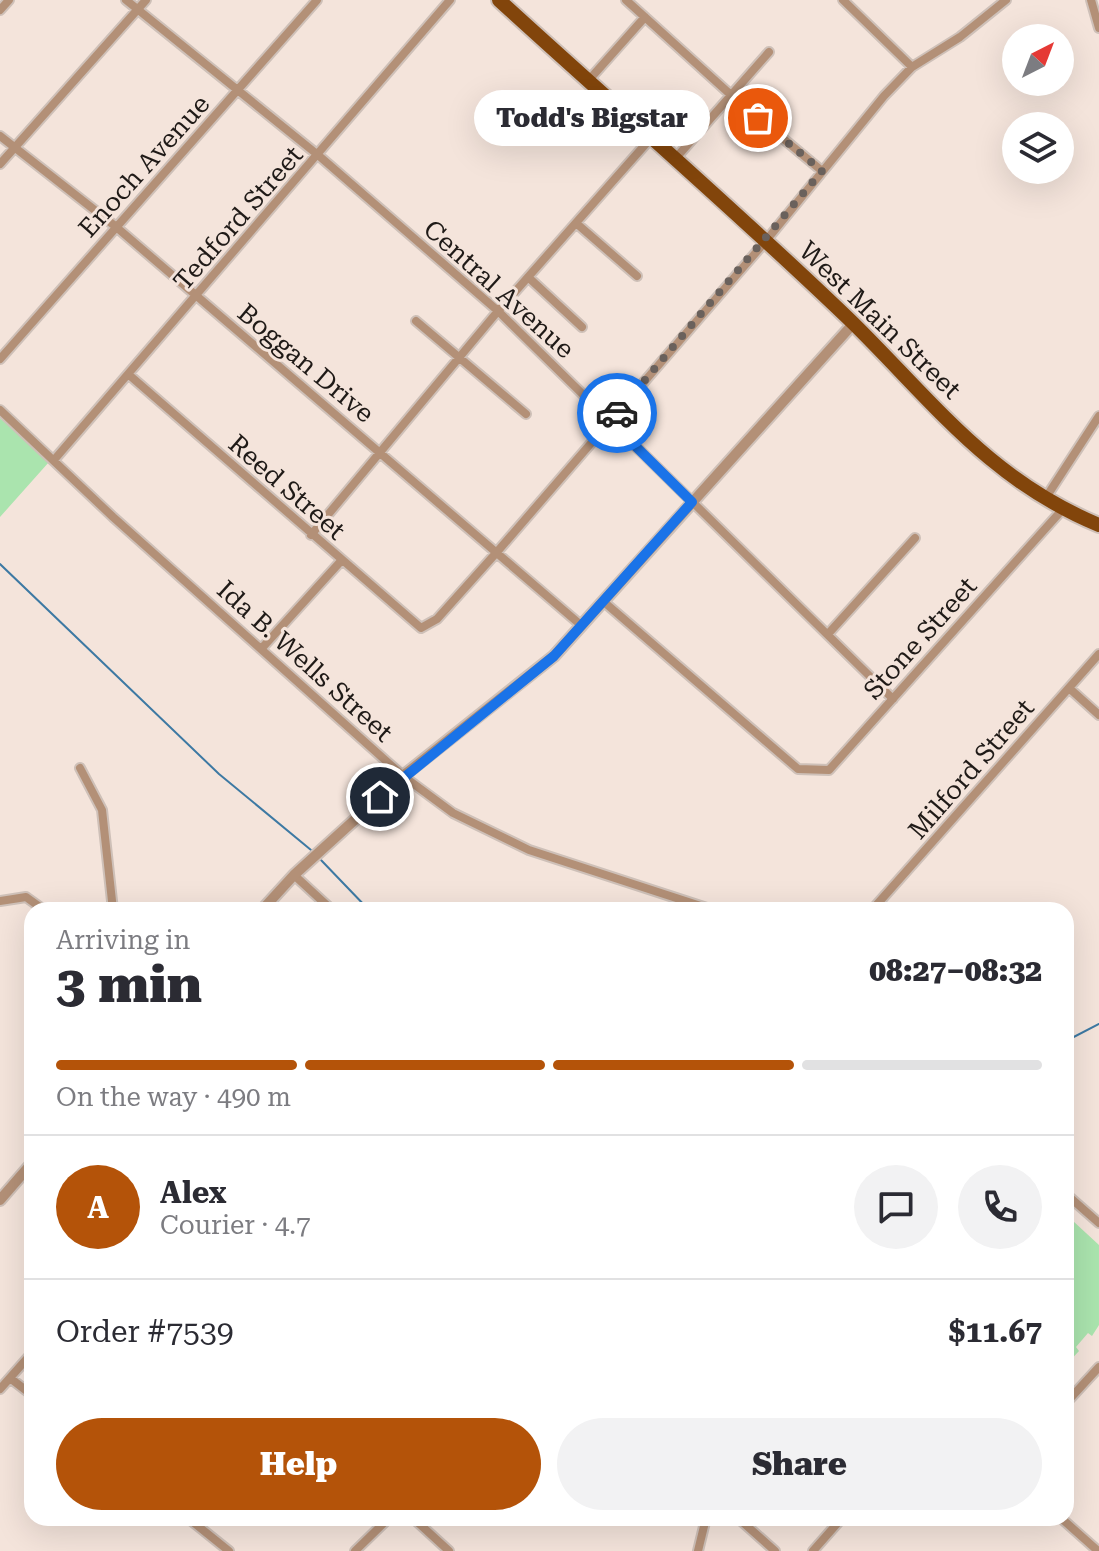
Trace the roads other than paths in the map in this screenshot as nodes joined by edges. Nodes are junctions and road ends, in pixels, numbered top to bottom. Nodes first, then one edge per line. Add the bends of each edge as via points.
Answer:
1 (9, 0) edge
2 (126, 0) edge
3 (146, 0) edge
4 (317, 0) edge
5 (450, 0) edge
6 (626, 0) edge
7 (843, 0) edge
8 (1006, 0) edge
9 (1091, 0) edge
10 (501, 1) edge
11 (0, 10) edge
12 (138, 10) junction
13 (645, 17) junction
14 (1099, 28) edge
15 (769, 52) dead end
16 (912, 67) junction
17 (588, 81) junction
18 (239, 90) junction
19 (731, 95) junction
20 (0, 136) edge
21 (651, 138) junction
22 (14, 148) junction
23 (318, 155) junction
24 (675, 159) junction
25 (0, 164) edge
26 (822, 171) junction
27 (576, 223) junction
28 (115, 226) junction
29 (765, 242) junction
30 (637, 276) dead end
31 (528, 277) junction
32 (196, 297) junction
33 (498, 311) junction
34 (416, 321) dead end
35 (853, 324) junction
36 (582, 327) dead end
37 (459, 358) junction
38 (0, 359) edge
39 (128, 374) junction
40 (0, 410) edge
41 (526, 414) dead end
42 (1099, 416) edge
43 (610, 421) junction
44 (380, 451) junction
45 (54, 460) junction
46 (1045, 500) junction
47 (692, 502) junction
48 (1062, 510) junction
49 (1099, 525) edge
50 (311, 535) junction
51 (915, 538) dead end
52 (497, 552) junction
53 (341, 561) junction
54 (604, 602) junction
55 (582, 626) junction
56 (828, 634) junction
57 (262, 648) junction
58 (1099, 654) edge
59 (1069, 688) junction
60 (893, 699) junction
61 (1099, 715) edge
62 (80, 768) dead end
63 (403, 776) junction
64 (294, 875) junction
65 (0, 901) edge
66 (33, 902) edge
67 (112, 902) edge
68 (269, 902) edge
69 (323, 902) edge
70 (688, 902) edge
71 (879, 902) edge
72 (24, 1172) edge
73 (0, 1200) edge
74 (1074, 1201) edge
75 (1099, 1223) edge
76 (24, 1362) edge
77 (1099, 1367) edge
78 (10, 1378) junction
79 (0, 1389) edge
80 (24, 1389) edge
81 (1074, 1394) edge
82 (198, 1526) edge
83 (381, 1526) edge
84 (422, 1526) edge
85 (704, 1526) edge
86 (747, 1526) edge
87 (835, 1526) edge
88 (1070, 1526) edge
89 (229, 1551) edge
90 (355, 1551) edge
91 (449, 1551) edge
92 (698, 1551) edge
93 (775, 1551) edge
94 (813, 1551) edge
95 (1098, 1551) edge

1 - 11 street
2 - 12 street, Central Avenue
3 - 12 street
4 - 18 street, Enoch Avenue
5 - 23 street, Tedford Street
6 - 13 street
7 - 16 street
8 - 16 street
9 - 14 street
10 - 17 main road, West Main Street
12 - 18 street, Central Avenue
12 - 22 street
13 - 17 street
13 - 19 street
15 - 19 street
16 - 26 street
17 - 21 main road, West Main Street
18 - 23 street, Central Avenue
18 - 28 street, Enoch Avenue
19 - 24 street
19 - 26 street
20 - 22 street, Boggan Drive
21 - 24 main road, West Main Street
21 - 27 street
22 - 25 street
22 - 28 street, Boggan Drive
23 - 32 street, Tedford Street
23 - 33 street, Central Avenue
24 - 29 main road, West Main Street
26 - 29 street
27 - 30 street
27 - 31 street
28 - 32 street, Boggan Drive
28 - 38 street, Enoch Avenue
29 - 35 main road, West Main Street
29 - 43 street
31 - 33 street
31 - 36 street
32 - 39 street, Tedford Street
32 - 44 street, Boggan Drive
33 - 37 street
33 - 43 street, Central Avenue
34 - 37 street
35 - 46 main road, West Main Street via 976,449
35 - 47 street
37 - 41 street
37 - 44 street
39 - 45 street, Tedford Street
39 - 50 street, Reed Street
40 - 45 street, Ida B. Wells Street
42 - 46 street
43 - 47 street, Central Avenue
43 - 52 street
44 - 50 street
44 - 52 street, Boggan Drive
45 - 57 street, Ida B. Wells Street
46 - 48 main road, West Main Street
47 - 54 street
47 - 56 street, Central Avenue
48 - 49 main road, West Main Street
48 - 60 street, Stone Street
50 - 53 street, Reed Street
51 - 56 street
52 - 53 street, Reed Street via 437,619 421,628
52 - 55 street, Boggan Drive
53 - 57 street
54 - 55 street
54 - 60 street, Stone Street via 798,769 829,770
55 - 63 street via 554,656
56 - 60 street, Central Avenue
57 - 63 street, Ida B. Wells Street
58 - 59 street, Milford Street
59 - 61 street
59 - 71 street, Milford Street
62 - 67 street via 102,810
63 - 64 street
63 - 70 street, Ida B. Wells Street via 453,813 529,850
64 - 68 street
64 - 69 street
65 - 66 street via 26,897
72 - 73 street
74 - 75 street
76 - 78 street
77 - 81 street
78 - 79 street
78 - 80 street
82 - 89 street
83 - 90 street
84 - 91 street
85 - 92 street
86 - 93 street
87 - 94 street
88 - 95 street

